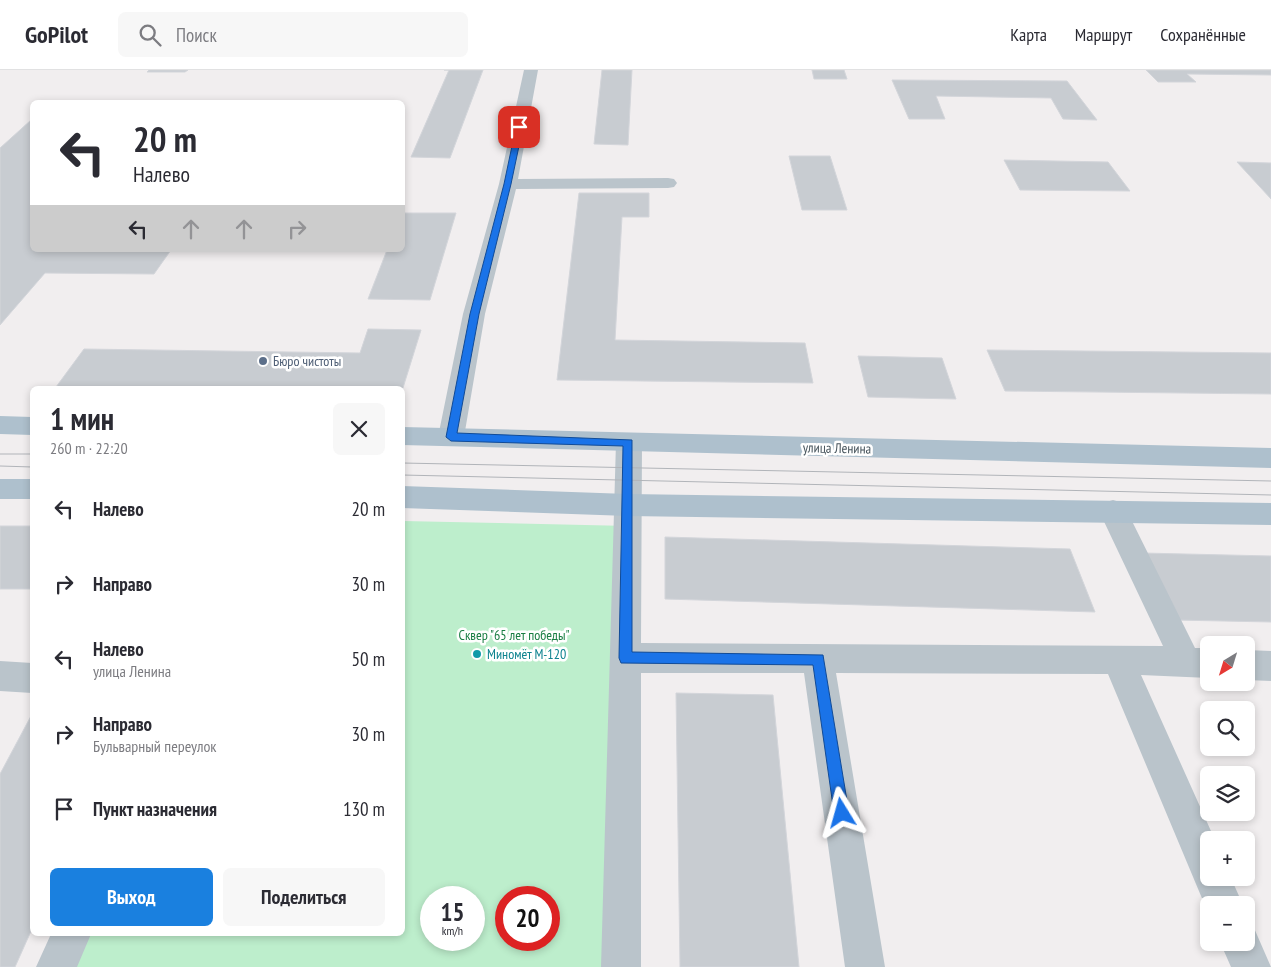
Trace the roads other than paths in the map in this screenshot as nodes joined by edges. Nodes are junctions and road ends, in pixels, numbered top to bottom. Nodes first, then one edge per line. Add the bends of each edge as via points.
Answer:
1 (530, 70) edge
2 (668, 183) dead end
3 (508, 184) junction
4 (0, 425) edge
5 (30, 426) edge
6 (405, 436) edge
7 (451, 437) junction
8 (629, 442) junction
9 (1271, 458) edge
10 (0, 489) edge
11 (30, 489) edge
12 (405, 497) edge
13 (628, 505) junction
14 (1113, 511) junction
15 (1271, 514) edge
16 (626, 658) junction
17 (818, 659) junction
18 (1118, 659) junction
19 (1197, 663) edge
20 (1255, 665) edge
21 (1271, 666) edge
22 (0, 676) edge
23 (30, 678) edge
24 (1200, 849) edge
25 (71, 936) edge
26 (1244, 951) edge
27 (56, 967) edge
28 (622, 967) edge
29 (865, 967) edge
30 (1251, 967) edge

1 - 3 street
2 - 3 street
3 - 7 street via 474,314
4 - 5 main road
6 - 7 main road, улица Ленина
7 - 8 main road, улица Ленина
8 - 9 main road, улица Ленина
8 - 13 street
10 - 11 main road
12 - 13 main road
13 - 14 main road
13 - 16 street
14 - 15 main road
14 - 19 street
16 - 17 street
16 - 28 street
17 - 18 street
17 - 29 street
18 - 19 street
18 - 24 street
20 - 21 street
22 - 23 street
25 - 27 street
26 - 30 street

